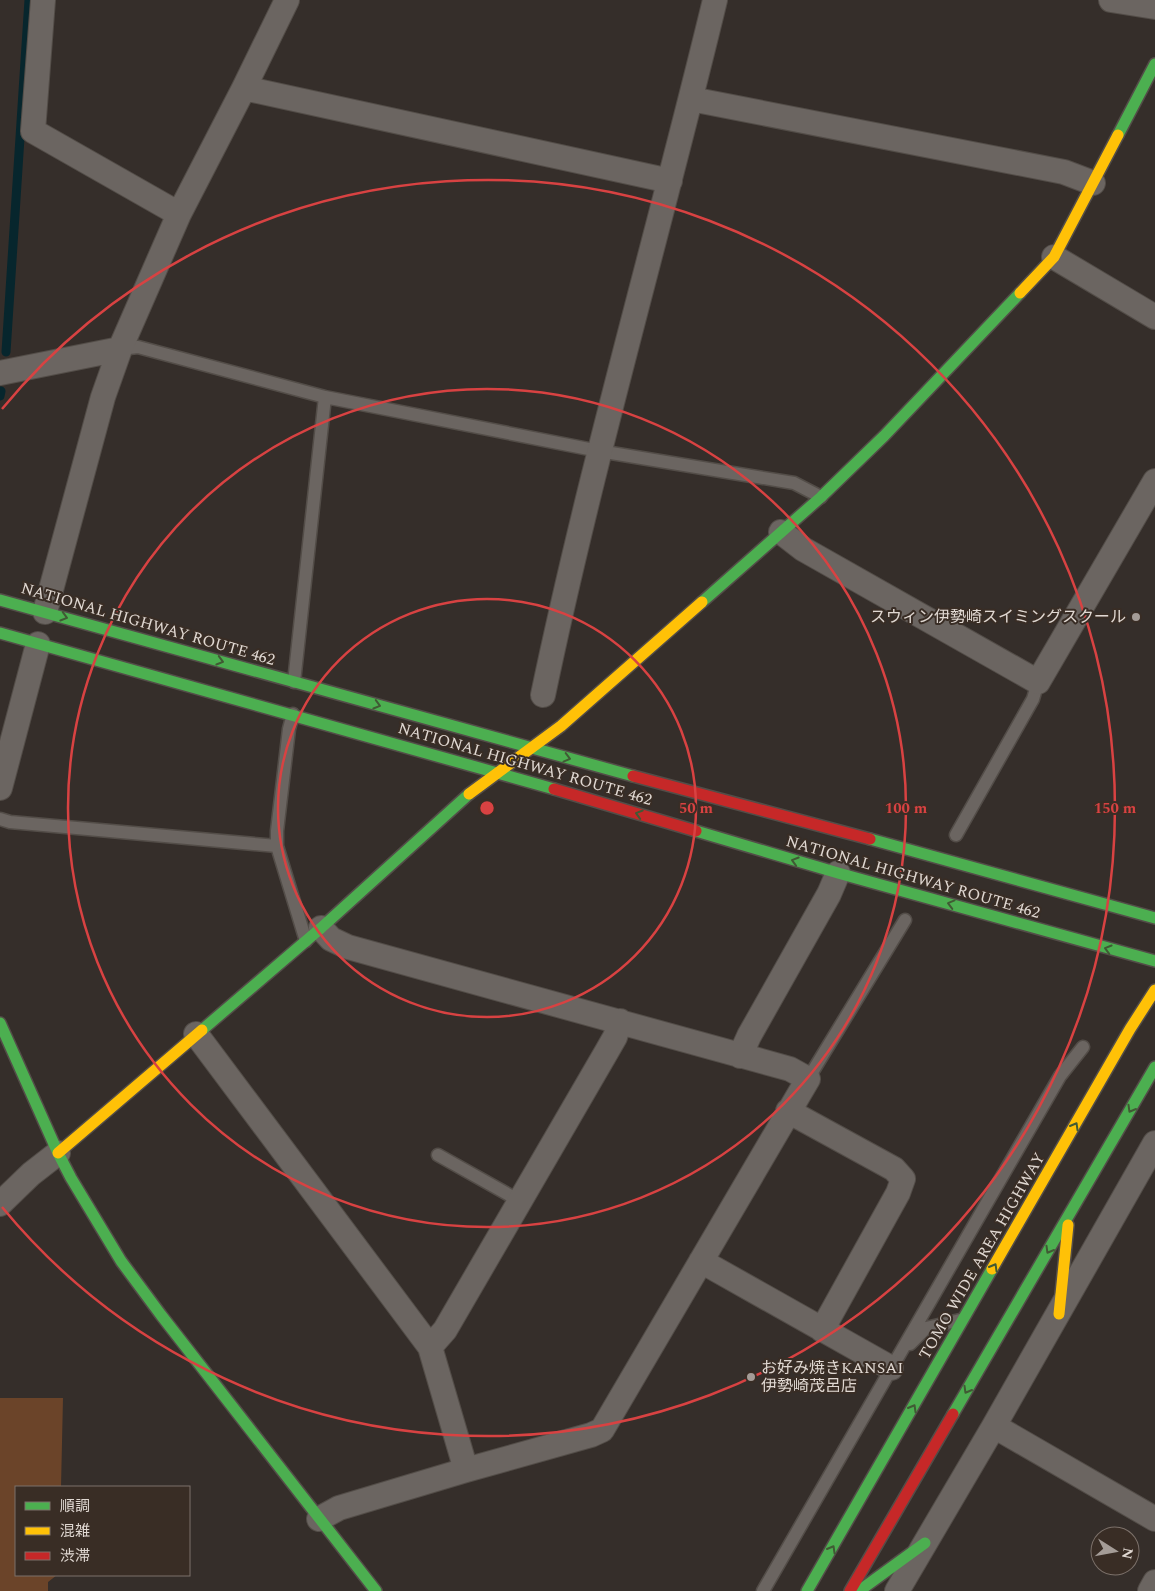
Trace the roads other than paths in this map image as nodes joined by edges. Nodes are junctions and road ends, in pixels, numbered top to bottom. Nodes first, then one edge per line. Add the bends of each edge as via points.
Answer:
1 (43, 0) edge
2 (287, 0) edge
3 (715, 0) edge
4 (1111, 0) edge
5 (1155, 7) edge
6 (1155, 64) edge
7 (244, 88) junction
8 (691, 99) junction
9 (670, 181) junction
10 (1093, 184) junction
11 (179, 214) junction
12 (1054, 257) junction
13 (1155, 318) edge
14 (120, 349) junction
15 (0, 372) edge
16 (324, 397) junction
17 (600, 451) junction
18 (1155, 481) edge
19 (820, 497) junction
20 (781, 532) junction
21 (0, 600) edge
22 (45, 612) junction
23 (0, 633) edge
24 (38, 644) junction
25 (294, 682) junction
26 (1038, 682) junction
27 (543, 695) dead end
28 (293, 714) junction
29 (532, 749) junction
30 (497, 772) junction
31 (0, 788) edge
32 (0, 819) edge
33 (956, 835) dead end
34 (276, 846) junction
35 (838, 873) junction
36 (1155, 918) edge
37 (905, 920) dead end
38 (314, 934) junction
39 (1155, 961) edge
40 (1155, 990) edge
41 (620, 1022) junction
42 (0, 1023) edge
43 (196, 1034) junction
44 (1083, 1047) dead end
45 (740, 1056) junction
46 (1155, 1067) edge
47 (808, 1080) junction
48 (788, 1111) junction
49 (1155, 1143) edge
50 (58, 1153) junction
51 (438, 1155) dead end
52 (520, 1201) junction
53 (0, 1204) edge
54 (1069, 1216) junction
55 (701, 1261) junction
56 (1059, 1314) junction
57 (965, 1319) junction
58 (822, 1330) junction
59 (430, 1347) junction
60 (895, 1361) junction
61 (994, 1426) junction
62 (466, 1470) junction
63 (319, 1519) junction
64 (1155, 1519) edge
65 (925, 1543) junction
66 (1155, 1582) edge
67 (376, 1591) edge
68 (763, 1591) edge
69 (807, 1591) edge
70 (850, 1591) edge
71 (859, 1591) edge
72 (898, 1591) edge
73 (1150, 1591) edge

1 - 11 street via 33,131
2 - 7 street
3 - 8 street
4 - 5 street
6 - 10 main road
7 - 9 street
7 - 11 street
8 - 9 street
8 - 10 street via 1064,172
9 - 17 street
10 - 12 main road
11 - 14 street
12 - 13 street
12 - 19 main road via 884,436
14 - 15 street
14 - 16 lane via 138,347
14 - 22 street via 103,397
16 - 17 lane
16 - 25 lane
17 - 19 lane via 794,483
17 - 27 street
18 - 26 street
19 - 20 main road
20 - 26 street via 803,549
20 - 29 main road
21 - 22 main road, NATIONAL HIGHWAY ROUTE 462
22 -> 25 main road, NATIONAL HIGHWAY ROUTE 462
23 - 24 main road, NATIONAL HIGHWAY ROUTE 462
24 - 28 main road, NATIONAL HIGHWAY ROUTE 462
24 - 31 street
25 -> 29 main road, NATIONAL HIGHWAY ROUTE 462
26 - 33 lane via 1033,699
28 - 30 main road, NATIONAL HIGHWAY ROUTE 462
28 - 34 lane
29 - 30 main road
29 -> 36 main road, NATIONAL HIGHWAY ROUTE 462
35 -> 30 main road, NATIONAL HIGHWAY ROUTE 462
30 - 38 main road
32 - 34 lane
34 - 38 lane
39 -> 35 main road, NATIONAL HIGHWAY ROUTE 462
35 - 45 street
37 - 47 lane
38 - 41 street via 348,947
38 - 43 main road
57 -> 40 main road, TOMO WIDE AREA HIGHWAY
41 - 45 street
41 - 52 street via 615,1037
42 - 50 main road
43 - 50 main road
43 - 59 street
44 - 60 lane via 1060,1076
45 - 47 street via 790,1070
46 -> 54 main road
47 - 48 street
48 - 55 street
48 - 58 street via 894,1169 903,1179
49 - 56 street
50 - 53 street
50 - 63 main road via 121,1260
51 - 52 lane
52 - 59 street via 445,1330
54 - 56 main road
54 -> 70 main road
55 - 58 street
55 - 62 street via 602,1430
56 - 61 street
57 - 60 lane via 926,1328
69 -> 57 main road, TOMO WIDE AREA HIGHWAY
58 - 60 street
59 - 62 street
60 - 68 lane
61 - 64 street
61 - 65 street
62 - 63 street via 340,1508
63 - 67 main road
65 - 71 main road
65 - 72 street
66 - 73 street

